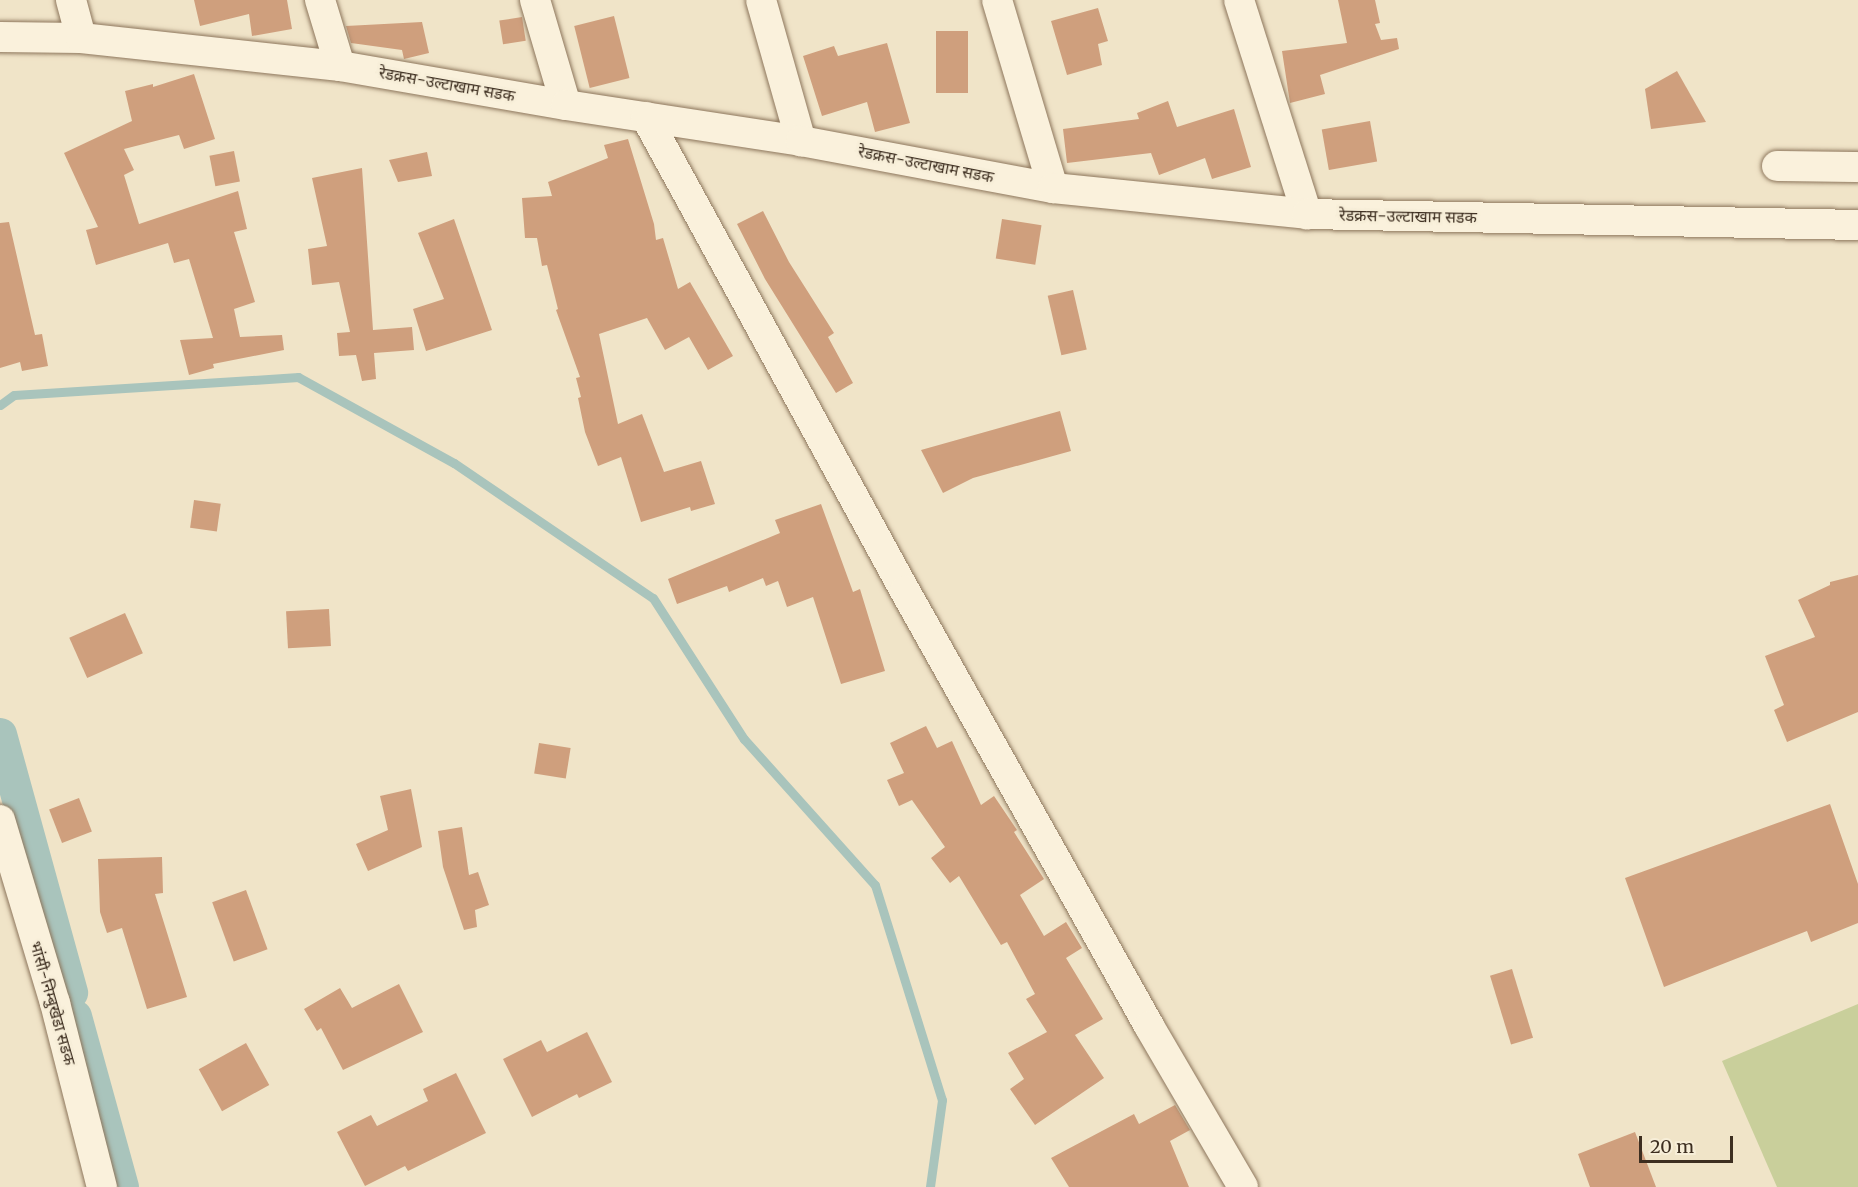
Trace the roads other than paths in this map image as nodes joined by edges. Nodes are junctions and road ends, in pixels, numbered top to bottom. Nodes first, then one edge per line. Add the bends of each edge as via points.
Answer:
1 (71, 0) edge
2 (320, 0) edge
3 (535, 0) edge
4 (762, 0) edge
5 (997, 0) edge
6 (1239, 0) edge
7 (0, 37) edge
8 (81, 38) junction
9 (340, 66) junction
10 (566, 105) junction
11 (646, 117) junction
12 (801, 141) junction
13 (1777, 166) dead end
14 (1858, 167) edge
15 (1053, 188) junction
16 (1307, 214) junction
17 (1858, 225) edge
18 (0, 820) edge
19 (102, 1187) edge
20 (1243, 1187) edge

1 - 8 street
2 - 9 street
3 - 10 street
4 - 12 street
5 - 15 street
6 - 16 street
7 - 8 street, रेडक्रस-उल्टाखाम सडक
8 - 9 street, रेडक्रस-उल्टाखाम सडक
9 - 10 street, रेडक्रस-उल्टाखाम सडक
10 - 11 street, रेडक्रस-उल्टाखाम सडक
11 - 12 street, रेडक्रस-उल्टाखाम सडक
11 - 20 street via 905,591
12 - 15 street, रेडक्रस-उल्टाखाम सडक
13 - 14 street
15 - 16 street, रेडक्रस-उल्टाखाम सडक
16 - 17 street, रेडक्रस-उल्टाखाम सडक
18 - 19 street, भांसी-निम्बुखेडा सडक via 55,1003

